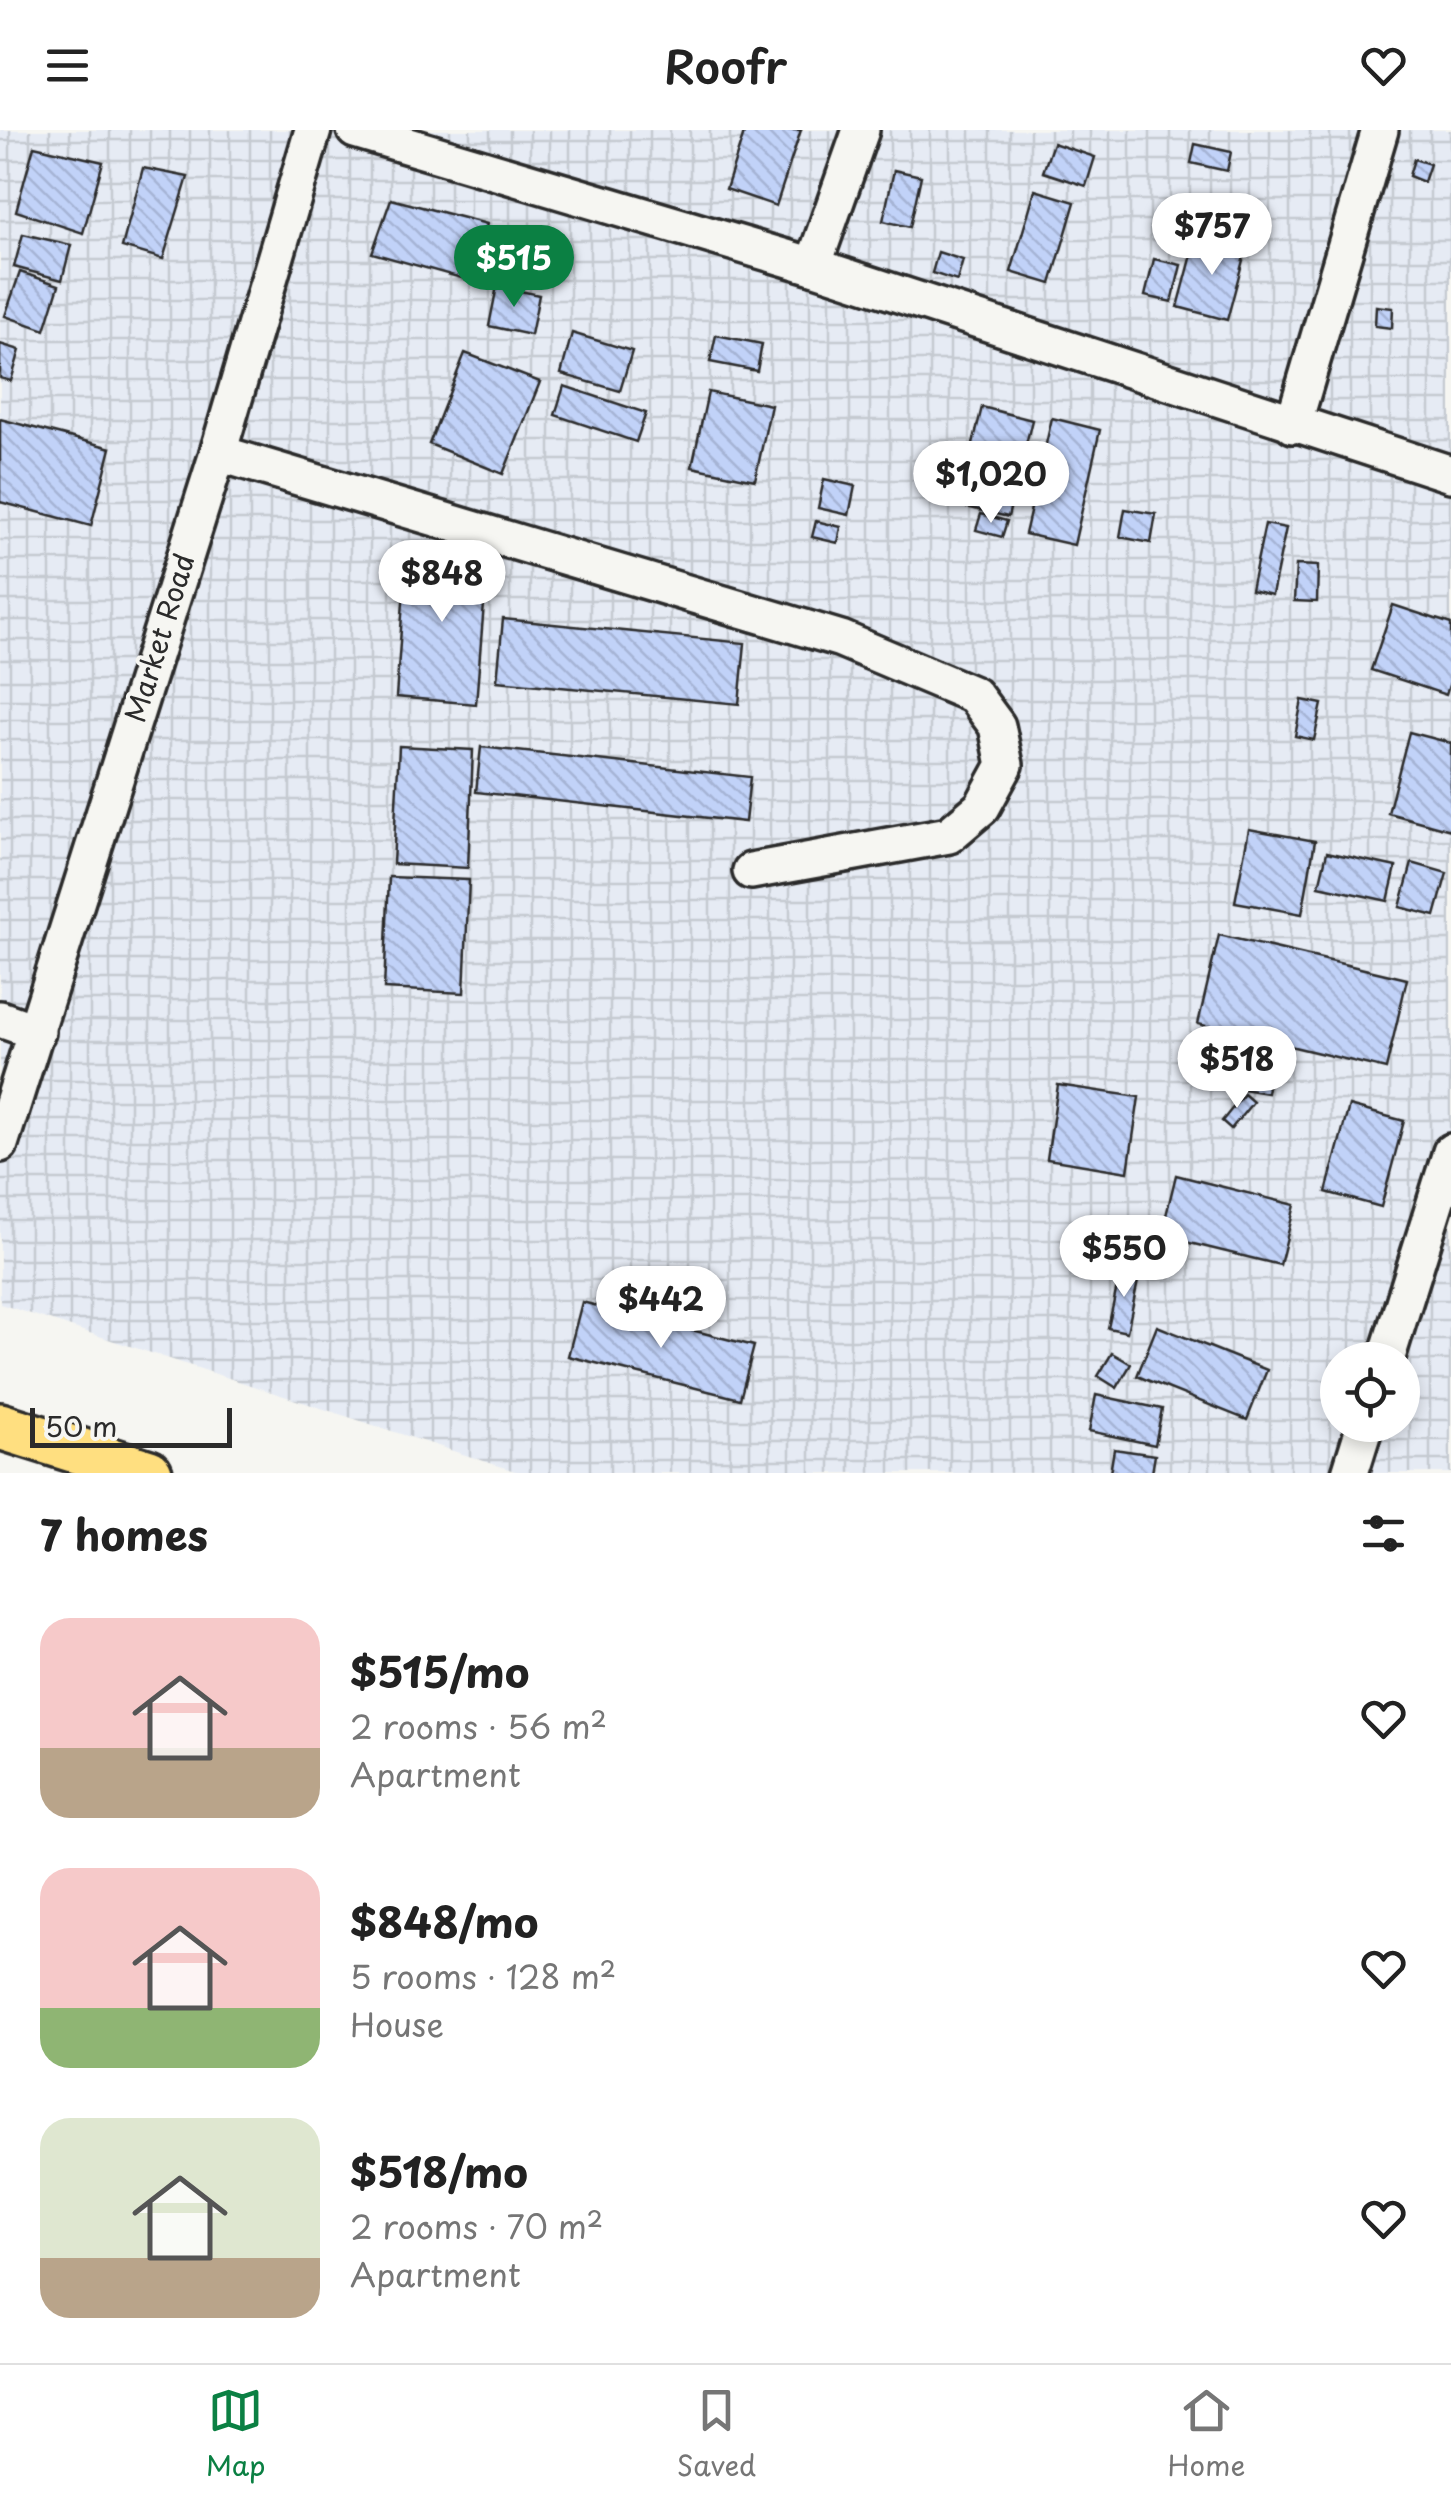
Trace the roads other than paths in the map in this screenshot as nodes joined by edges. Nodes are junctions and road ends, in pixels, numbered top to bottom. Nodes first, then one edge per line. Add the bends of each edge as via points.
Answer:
1 (313, 130) edge
2 (355, 130) edge
3 (860, 130) edge
4 (1380, 130) edge
5 (813, 266) junction
6 (1293, 424) junction
7 (218, 454) junction
8 (1451, 474) edge
9 (752, 871) dead end
10 (0, 1019) edge
11 (37, 1032) junction
12 (0, 1144) edge
13 (1451, 1152) edge
14 (1392, 1342) edge
15 (0, 1426) edge
16 (1360, 1442) edge
17 (149, 1473) edge
18 (1350, 1473) edge

1 - 7 street, Market Road
2 - 5 street
3 - 5 street
4 - 6 street
5 - 6 street
6 - 8 street
7 - 9 street via 841,638 974,695 997,726 1005,765 982,807 948,835
7 - 11 street, Market Road
10 - 11 street
11 - 12 street, Market Road
13 - 14 street
15 - 17 main road
16 - 18 street

